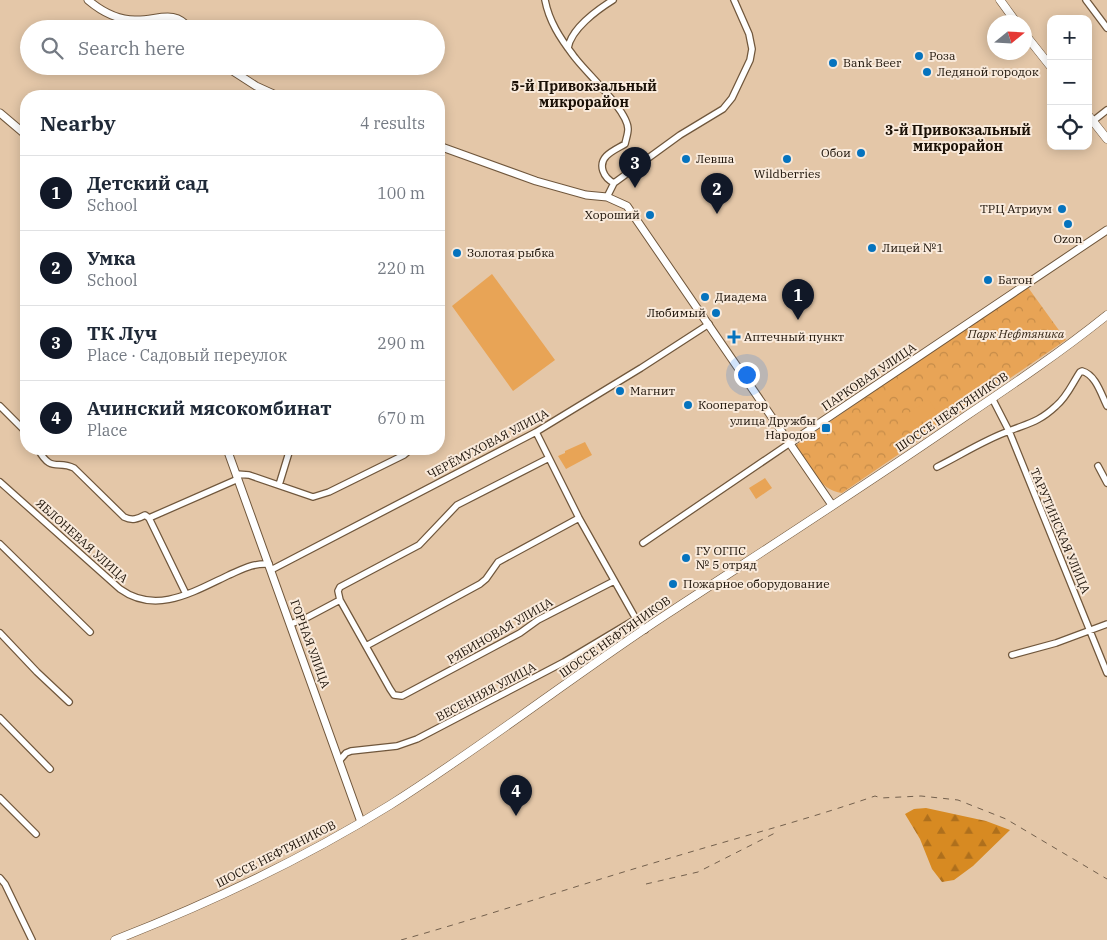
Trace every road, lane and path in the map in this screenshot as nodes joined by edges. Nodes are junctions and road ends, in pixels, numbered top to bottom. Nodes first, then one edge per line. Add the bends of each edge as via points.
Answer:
1 (88, 0) edge
2 (545, 0) edge
3 (612, 0) edge
4 (734, 0) edge
5 (1000, 0) edge
6 (1086, 0) edge
7 (1011, 15) edge
8 (135, 20) edge
9 (135, 20) edge
10 (180, 20) edge
11 (1107, 28) edge
12 (1032, 43) edge
13 (568, 48) junction
14 (1047, 62) edge
15 (239, 75) edge
16 (265, 90) edge
17 (1107, 110) edge
18 (0, 113) edge
19 (1092, 118) edge
20 (1092, 119) edge
21 (20, 130) edge
22 (1107, 139) edge
23 (445, 148) edge
24 (614, 183) junction
25 (607, 197) junction
26 (1107, 230) edge
27 (1107, 314) edge
28 (709, 324) junction
29 (992, 398) junction
30 (0, 406) edge
31 (1107, 406) edge
32 (20, 426) edge
33 (1009, 431) junction
34 (536, 432) junction
35 (790, 443) junction
36 (42, 455) edge
37 (229, 455) edge
38 (288, 455) edge
39 (404, 455) edge
40 (549, 458) junction
41 (1098, 466) dead end
42 (937, 468) dead end
43 (237, 477) junction
44 (0, 482) edge
45 (1107, 483) edge
46 (279, 485) junction
47 (832, 505) junction
48 (149, 518) junction
49 (580, 518) junction
50 (643, 543) dead end
51 (0, 544) edge
52 (270, 567) junction
53 (614, 581) junction
54 (186, 594) junction
55 (340, 600) junction
56 (636, 619) junction
57 (291, 624) junction
58 (1107, 624) edge
59 (645, 630) junction
60 (1091, 630) junction
61 (90, 632) dead end
62 (0, 633) edge
63 (366, 646) junction
64 (1012, 655) dead end
65 (1107, 673) edge
66 (69, 702) dead end
67 (0, 718) edge
68 (339, 760) junction
69 (50, 769) dead end
70 (0, 798) edge
71 (361, 822) junction
72 (36, 834) dead end
73 (0, 878) edge
74 (32, 940) edge
75 (115, 940) edge

1 - 9 street via 122,19
2 - 13 street via 550,21
3 - 13 street via 589,16 570,38
4 - 24 street via 751,38 752,48 750,60 732,98 723,109 680,135
5 - 7 main road
6 - 11 street
8 - 10 street via 172,17
12 - 14 main road
13 - 24 street via 619,109 628,127 625,144 605,156 602,164 606,177
15 - 16 street
17 - 19 street
18 - 21 street
20 - 22 main road
23 - 25 street via 536,181 586,195
24 - 25 street
25 - 28 street via 622,202 631,210
26 - 35 street, ПАРКОВАЯ УЛИЦА
27 - 29 main road, ШОССЕ НЕФТЯНИКОВ
28 - 34 street, ЧЕРЁМУХОВАЯ УЛИЦА
28 - 35 street
29 - 33 street, ТАРУТИНСКАЯ УЛИЦА
29 - 47 main road, ШОССЕ НЕФТЯНИКОВ
30 - 32 street
31 - 33 street via 1094,380 1082,371 1056,407 1040,419
33 - 42 street
33 - 60 street, ТАРУТИНСКАЯ УЛИЦА
34 - 40 street
34 - 52 street, ЧЕРЁМУХОВАЯ УЛИЦА
35 - 47 street
35 - 50 street, ПАРКОВАЯ УЛИЦА
36 - 48 street via 56,466 74,468 124,517 134,519 145,515
37 - 43 street, ГОРНАЯ УЛИЦА
38 - 46 street
39 - 46 street via 321,496 313,497
40 - 49 street
40 - 55 street via 457,505 419,545 343,584 338,591
41 - 45 street
43 - 46 street via 249,475
43 - 48 street
43 - 52 street, ГОРНАЯ УЛИЦА
44 - 54 street, ЯБЛОНЕВАЯ УЛИЦА via 126,594 155,602
47 - 59 main road, ШОССЕ НЕФТЯНИКОВ
48 - 54 street
49 - 53 street
49 - 63 street via 498,562 480,584
51 - 61 street
52 - 54 street, ЧЕРЁМУХОВАЯ УЛИЦА via 252,565
52 - 57 street, ГОРНАЯ УЛИЦА
53 - 56 street
53 - 63 street, РЯБИНОВАЯ УЛИЦА via 405,695 394,695
55 - 57 street
55 - 63 street
56 - 59 street
56 - 68 street, ВЕСЕННЯЯ УЛИЦА via 564,662 405,744 351,751
57 - 68 street, ГОРНАЯ УЛИЦА
58 - 60 street
59 - 71 main road, ШОССЕ НЕФТЯНИКОВ via 437,774
60 - 64 street
60 - 65 street, ТАРУТИНСКАЯ УЛИЦА
62 - 66 street
67 - 69 street
68 - 71 street, ГОРНАЯ УЛИЦА
70 - 72 street
71 - 75 main road, ШОССЕ НЕФТЯНИКОВ via 260,877
73 - 74 street

